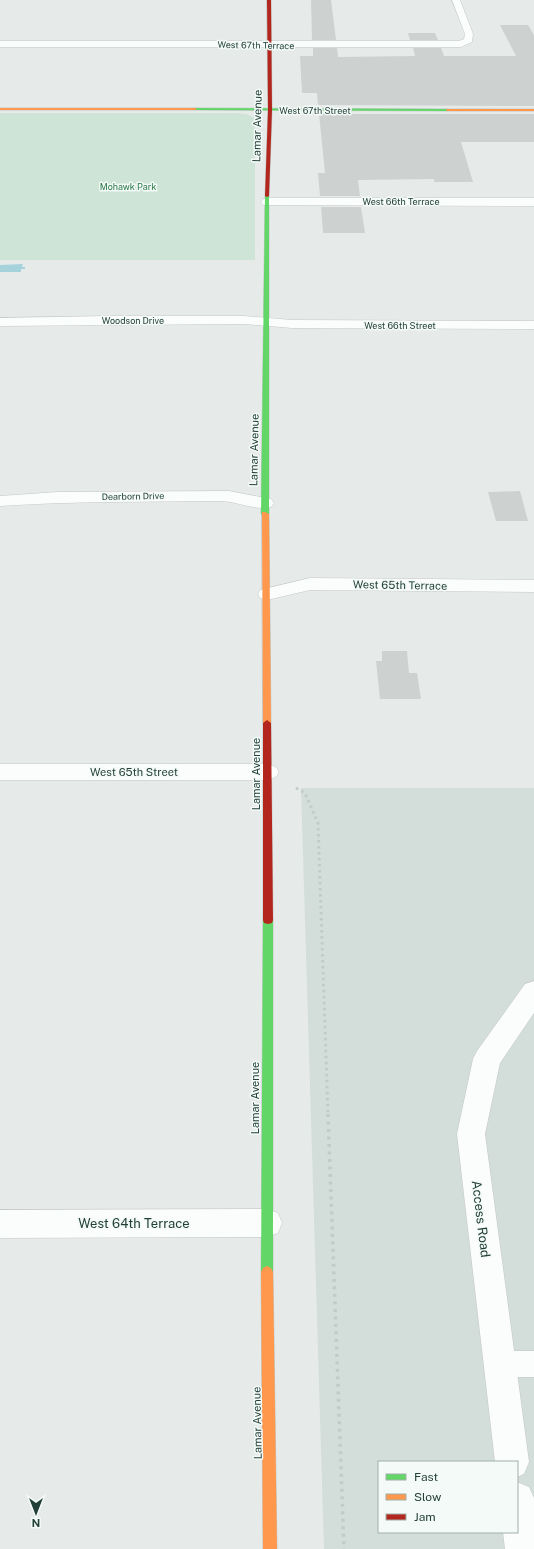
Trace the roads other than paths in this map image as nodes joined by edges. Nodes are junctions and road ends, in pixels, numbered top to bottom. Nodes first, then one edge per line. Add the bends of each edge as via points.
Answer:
1 (269, 0) edge
2 (456, 0) edge
3 (0, 44) edge
4 (269, 45) junction
5 (0, 109) edge
6 (270, 110) junction
7 (534, 110) edge
8 (268, 202) junction
9 (534, 202) edge
10 (0, 322) edge
11 (267, 322) junction
12 (534, 325) edge
13 (0, 501) edge
14 (265, 503) junction
15 (534, 586) edge
16 (267, 594) junction
17 (0, 772) edge
18 (268, 772) junction
19 (534, 992) edge
20 (267, 1223) junction
21 (0, 1224) edge
22 (500, 1364) junction
23 (534, 1364) edge
24 (512, 1461) edge
25 (518, 1507) edge
26 (270, 1549) edge
27 (523, 1549) edge

1 - 4 street, Lamar Avenue
2 - 4 street, West 67th Terrace via 470,40 461,44
3 - 4 street, West 67th Terrace
4 - 6 street, Lamar Avenue
5 - 6 street, West 67th Street
6 - 7 street, West 67th Street
6 - 8 street, Lamar Avenue
8 - 9 street, West 66th Terrace
8 - 11 street, Lamar Avenue
10 - 11 street, Woodson Drive
11 - 12 street, West 66th Street
11 - 14 street, Lamar Avenue
13 - 14 street, Dearborn Drive via 58,497 222,496
14 - 16 street, Lamar Avenue
15 - 16 street, West 65th Terrace via 310,584
16 - 18 street, Lamar Avenue
17 - 18 street, West 65th Street
18 - 20 street, Lamar Avenue
19 - 22 street, Access Road via 487,1059 471,1134
20 - 21 street, West 64th Terrace
20 - 26 street, Lamar Avenue
22 - 23 lane
22 - 24 street, Access Road
25 - 27 street

